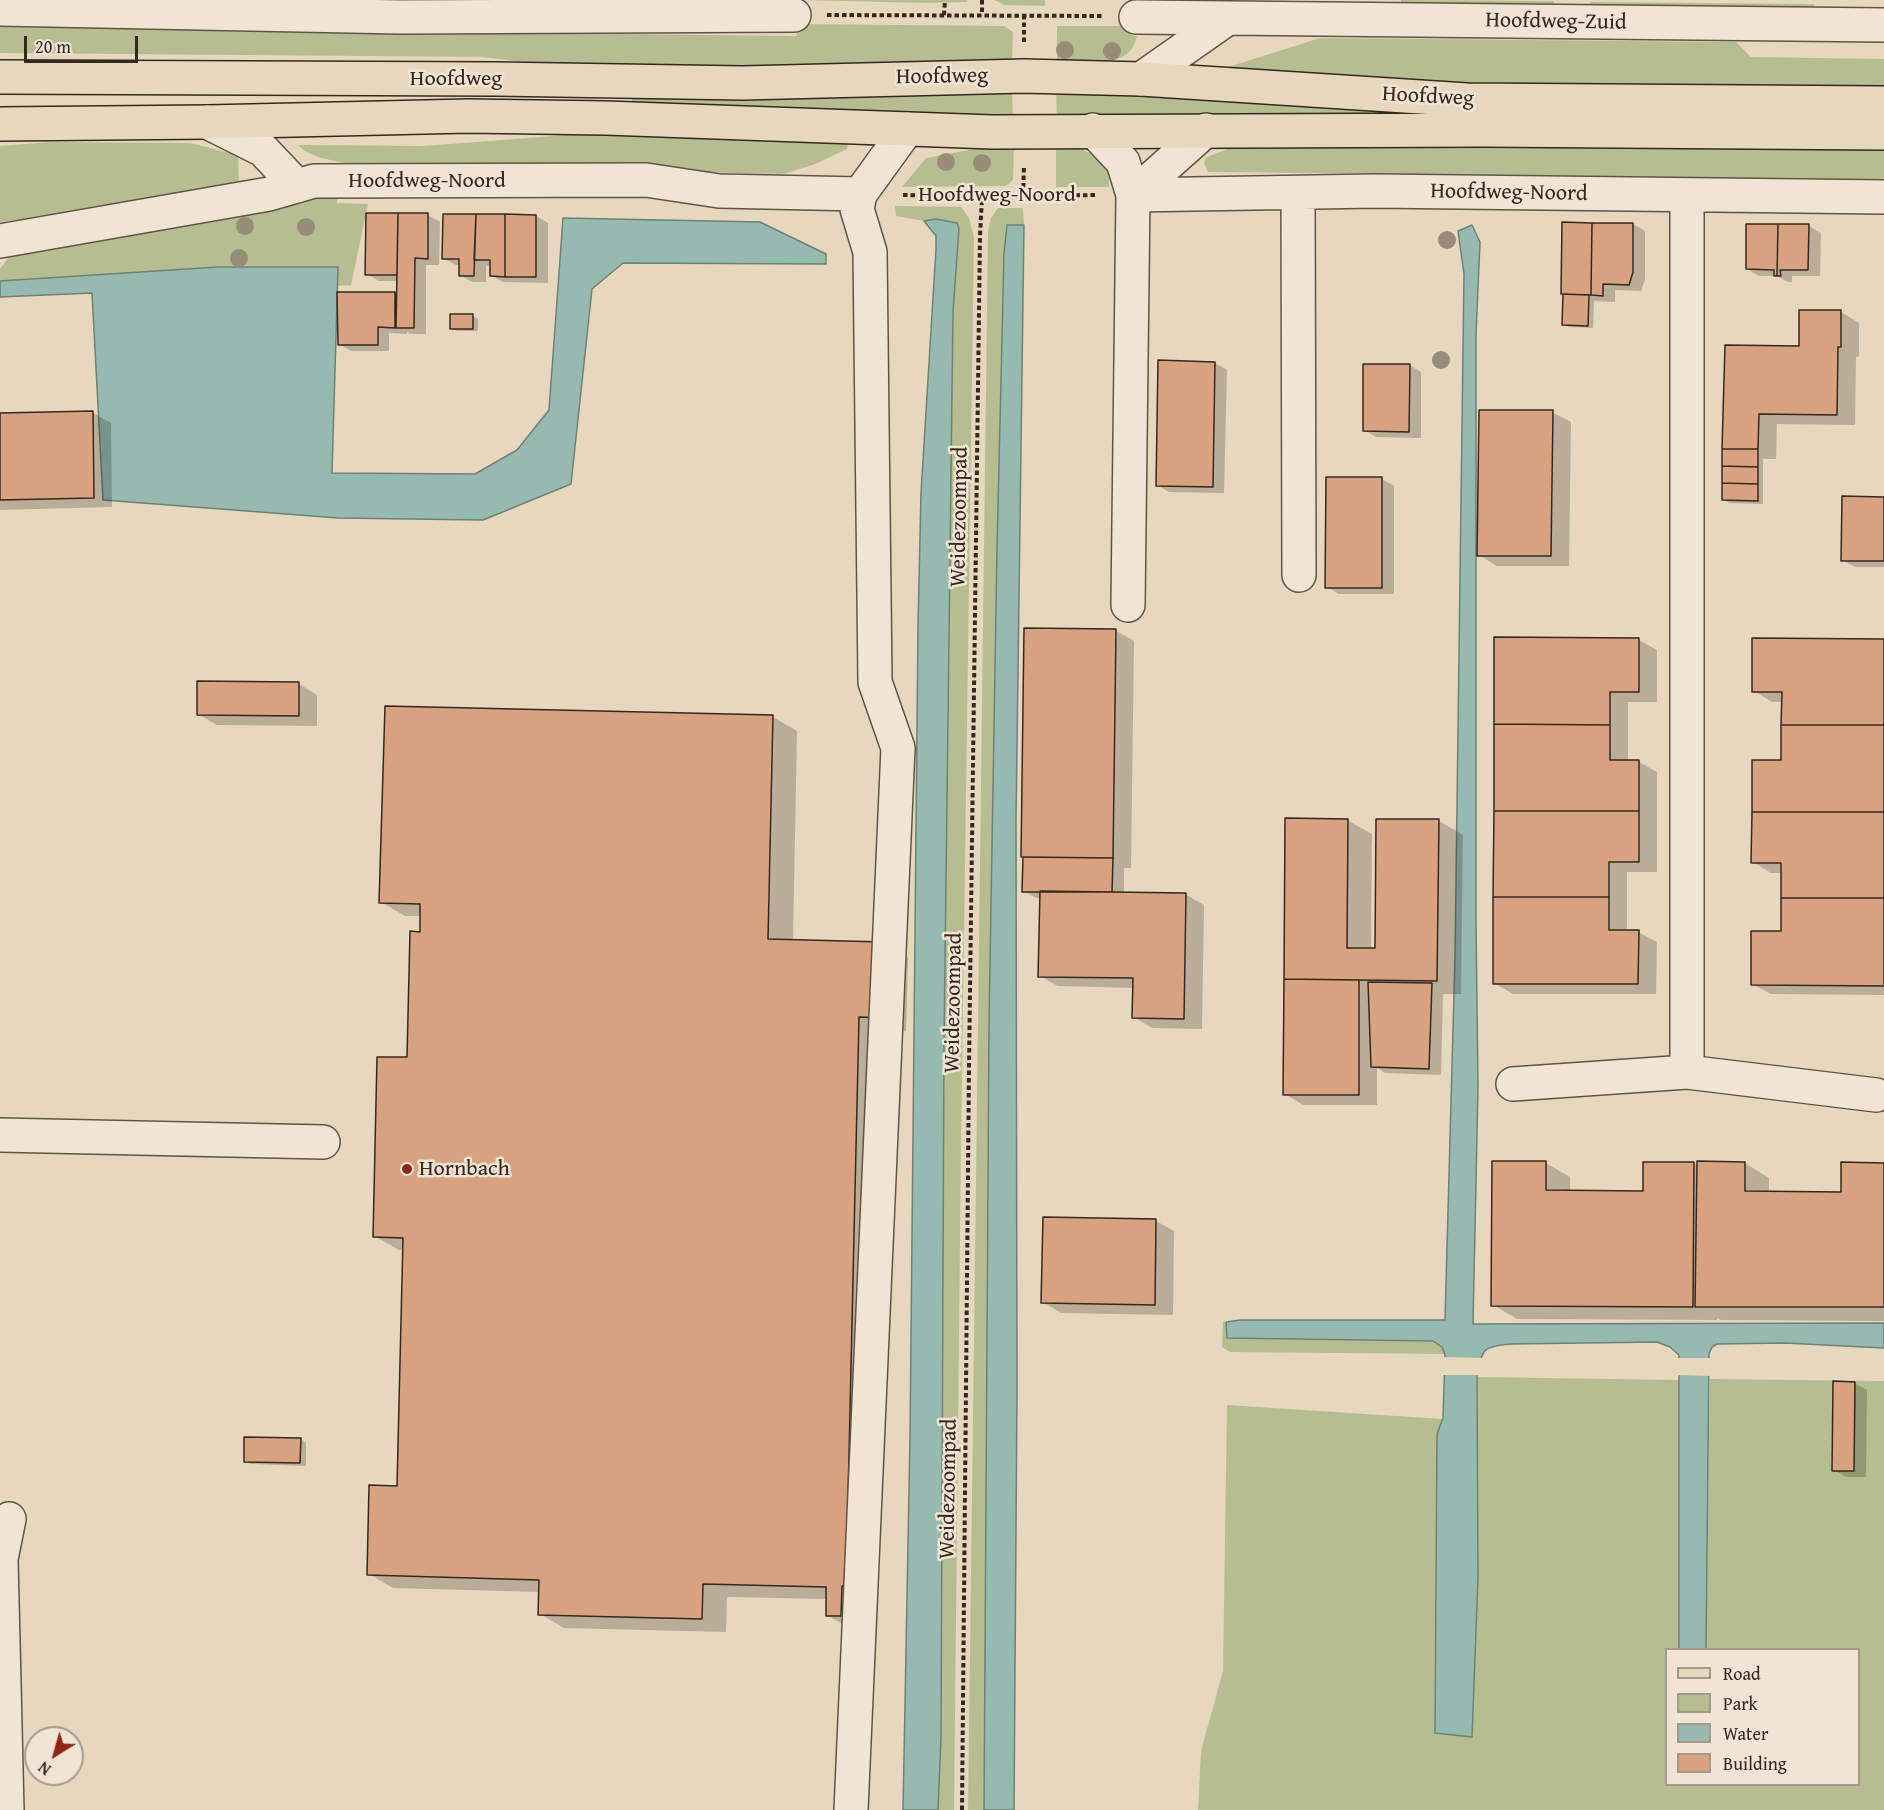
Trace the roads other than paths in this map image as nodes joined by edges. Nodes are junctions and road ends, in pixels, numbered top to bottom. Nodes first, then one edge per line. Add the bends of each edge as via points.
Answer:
1 (0, 9) edge
2 (1299, 9) edge
3 (794, 15) road end
4 (1136, 17) road end
5 (1228, 18) junction
6 (1884, 25) edge
7 (2, 76) edge
8 (1141, 79) junction
9 (1884, 103) edge
10 (207, 122) junction
11 (0, 124) edge
12 (907, 129) junction
13 (1093, 130) junction
14 (1206, 130) junction
15 (1884, 133) edge
16 (297, 186) junction
17 (1298, 193) junction
18 (860, 194) junction
19 (1134, 195) junction
20 (1687, 196) junction
21 (1884, 197) edge
22 (0, 241) edge
23 (1299, 574) dead end
24 (1128, 605) dead end
25 (1687, 1072) junction
26 (1513, 1084) dead end
27 (1876, 1095) dead end
28 (0, 1135) edge
29 (323, 1142) dead end
30 (9, 1519) dead end
31 (7, 1810) edge
32 (851, 1810) edge

1 - 3 street via 401,17
2 - 5 street, Hoofdweg-Zuid
2 - 6 street, Hoofdweg-Zuid
4 - 5 street, Hoofdweg-Zuid
5 - 8 street
7 - 8 main road, Hoofdweg via 743,83 1024,75
8 - 9 main road, Hoofdweg via 1467,100
10 - 11 main road, Hoofdweg
10 - 12 main road, Hoofdweg via 468,116
10 - 16 street via 262,150
12 - 13 main road, Hoofdweg
12 - 18 street
13 - 14 main road, Hoofdweg
13 - 19 street via 1123,162
14 - 15 main road, Hoofdweg
14 - 19 street
16 - 18 street, Hoofdweg-Noord via 314,181 645,180 719,191
16 - 22 street, Hoofdweg-Noord
17 - 19 street, Hoofdweg-Noord
17 - 20 street, Hoofdweg-Noord
17 - 23 street
18 - 32 street via 857,209 870,252 875,682 898,748
19 - 24 street
20 - 21 street, Hoofdweg-Noord
20 - 25 street
25 - 26 street
25 - 27 street
28 - 29 street
30 - 31 street via 1,1559

